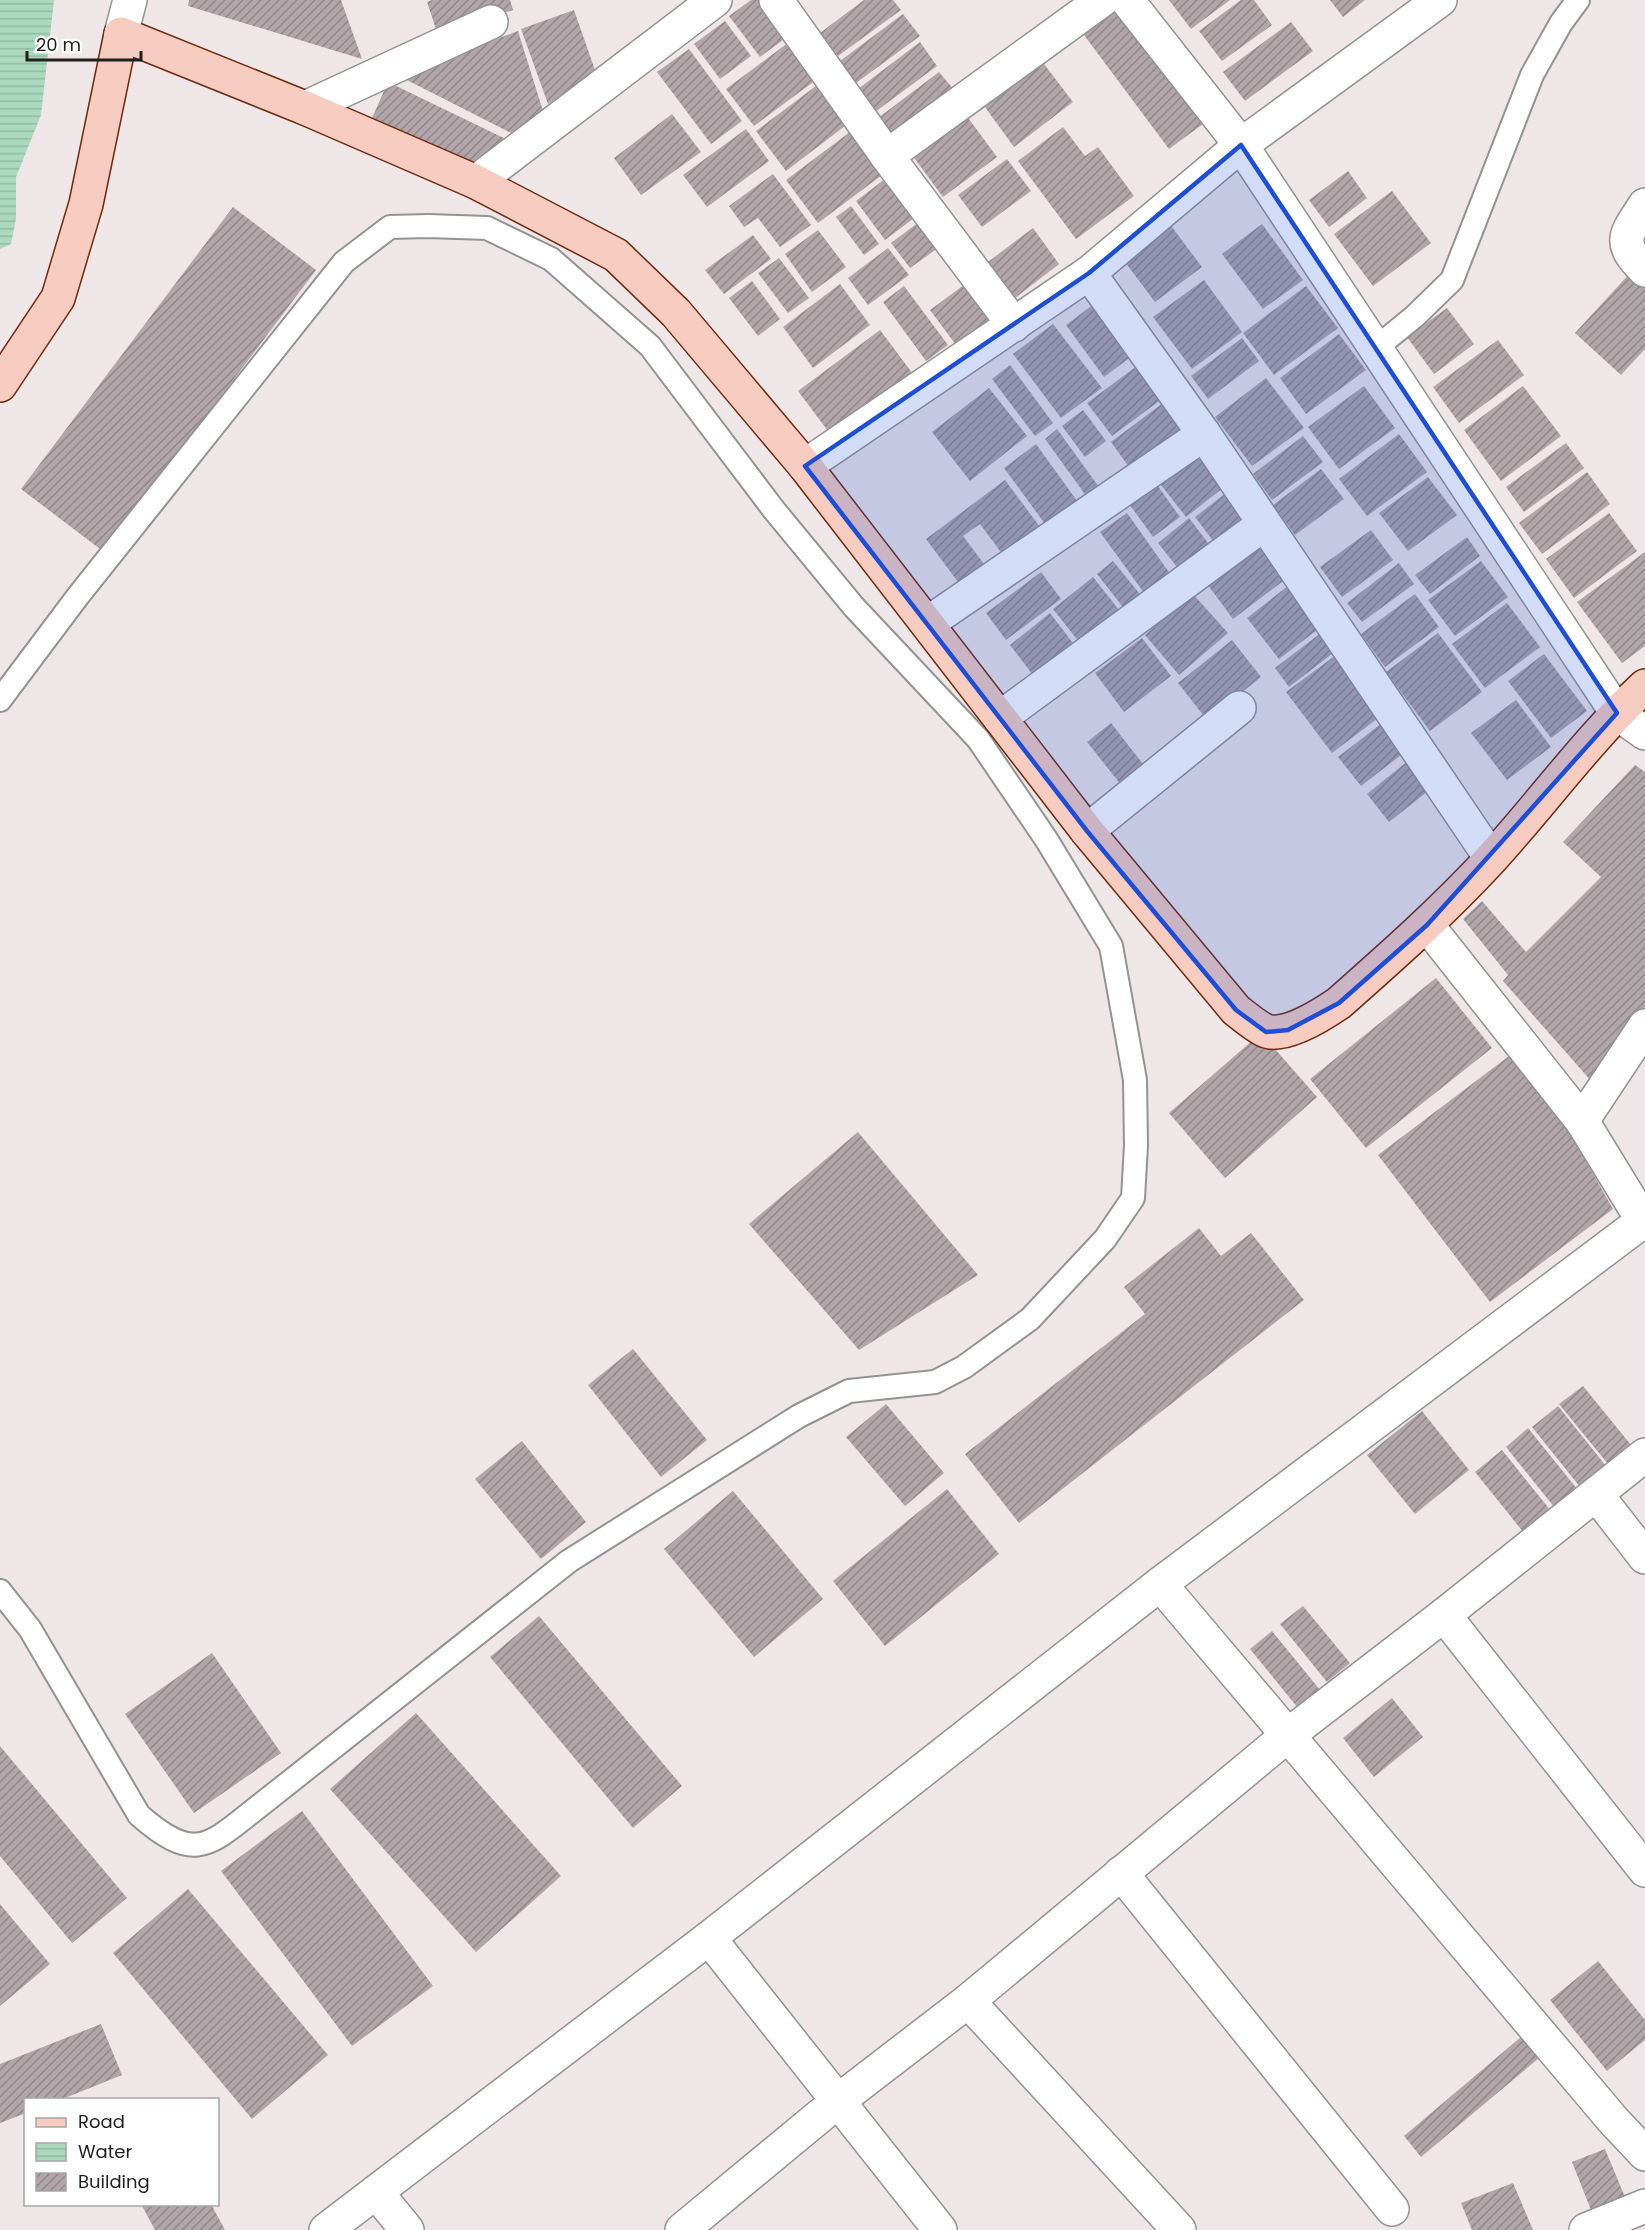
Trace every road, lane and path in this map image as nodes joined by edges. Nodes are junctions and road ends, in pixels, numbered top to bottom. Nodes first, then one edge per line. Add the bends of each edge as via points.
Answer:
1 (130, 0) edge
2 (715, 0) edge
3 (776, 0) edge
4 (1102, 0) edge
5 (1127, 0) edge
6 (1440, 0) edge
7 (1578, 0) edge
8 (491, 22) dead end
9 (121, 34) junction
10 (305, 108) junction
11 (1241, 146) junction
12 (887, 156) junction
13 (476, 182) junction
14 (1645, 205) edge
15 (1645, 270) edge
16 (1089, 273) junction
17 (1014, 325) junction
18 (1376, 348) junction
19 (0, 385) edge
20 (1204, 434) junction
21 (805, 466) junction
22 (1264, 524) junction
23 (928, 623) junction
24 (1645, 686) edge
25 (0, 700) edge
26 (1239, 708) dead end
27 (1617, 712) junction
28 (1000, 718) junction
29 (1645, 733) edge
30 (1087, 831) junction
31 (1491, 858) junction
32 (1427, 925) junction
33 (1645, 1026) edge
34 (1581, 1121) junction
35 (1644, 1222) edge
36 (1645, 1455) edge
37 (1596, 1494) junction
38 (1645, 1557) edge
39 (1160, 1584) junction
40 (0, 1591) edge
41 (1444, 1615) junction
42 (1288, 1735) junction
43 (1645, 1870) edge
44 (1121, 1873) junction
45 (710, 1938) junction
46 (968, 2001) junction
47 (838, 2101) junction
48 (1645, 2154) edge
49 (376, 2192) junction
50 (1645, 2206) edge
51 (1392, 2209) dead end
52 (326, 2230) edge
53 (407, 2230) edge
54 (682, 2230) edge
55 (940, 2230) edge
56 (1179, 2230) edge
57 (1586, 2230) edge

1 - 9 street
2 - 13 street
3 - 12 street
4 - 12 street
5 - 11 street
6 - 11 street
7 - 18 lane via 1532,75 1452,280
8 - 10 street
9 - 10 street
9 - 19 street via 86,204 58,298
10 - 13 street
11 - 16 street
11 - 18 street
12 - 17 street
13 - 21 street via 616,255 676,313
14 - 15 street via 1626,234 1632,257
16 - 17 street
16 - 20 street
17 - 21 street
18 - 27 street
20 - 22 street
20 - 23 street
21 - 23 street
22 - 28 street
22 - 31 street
23 - 28 street
24 - 27 street
25 - 40 lane via 344,262 390,227 487,228 551,259 650,346 854,608 978,739 1046,839 1111,946 1135,1080 1136,1145 1133,1198 1105,1239 1030,1319 964,1367 935,1382 849,1391 799,1416 715,1468 569,1561 255,1810 203,1844 185,1845 159,1833 139,1815 30,1629
26 - 30 street
27 - 29 street
27 - 31 street
28 - 30 street
30 - 32 street via 1236,1010 1266,1032 1288,1030 1339,1003
31 - 32 street
32 - 34 street
33 - 34 street
34 - 35 street
35 - 39 street
36 - 37 street
37 - 38 street
37 - 41 street
39 - 42 street
39 - 45 street
41 - 42 street
41 - 43 street
42 - 44 street
42 - 48 street
44 - 46 street
44 - 51 street
45 - 47 street
45 - 49 street
46 - 47 street
46 - 56 street
47 - 54 street
47 - 55 street
49 - 52 street
49 - 53 street
50 - 57 street

